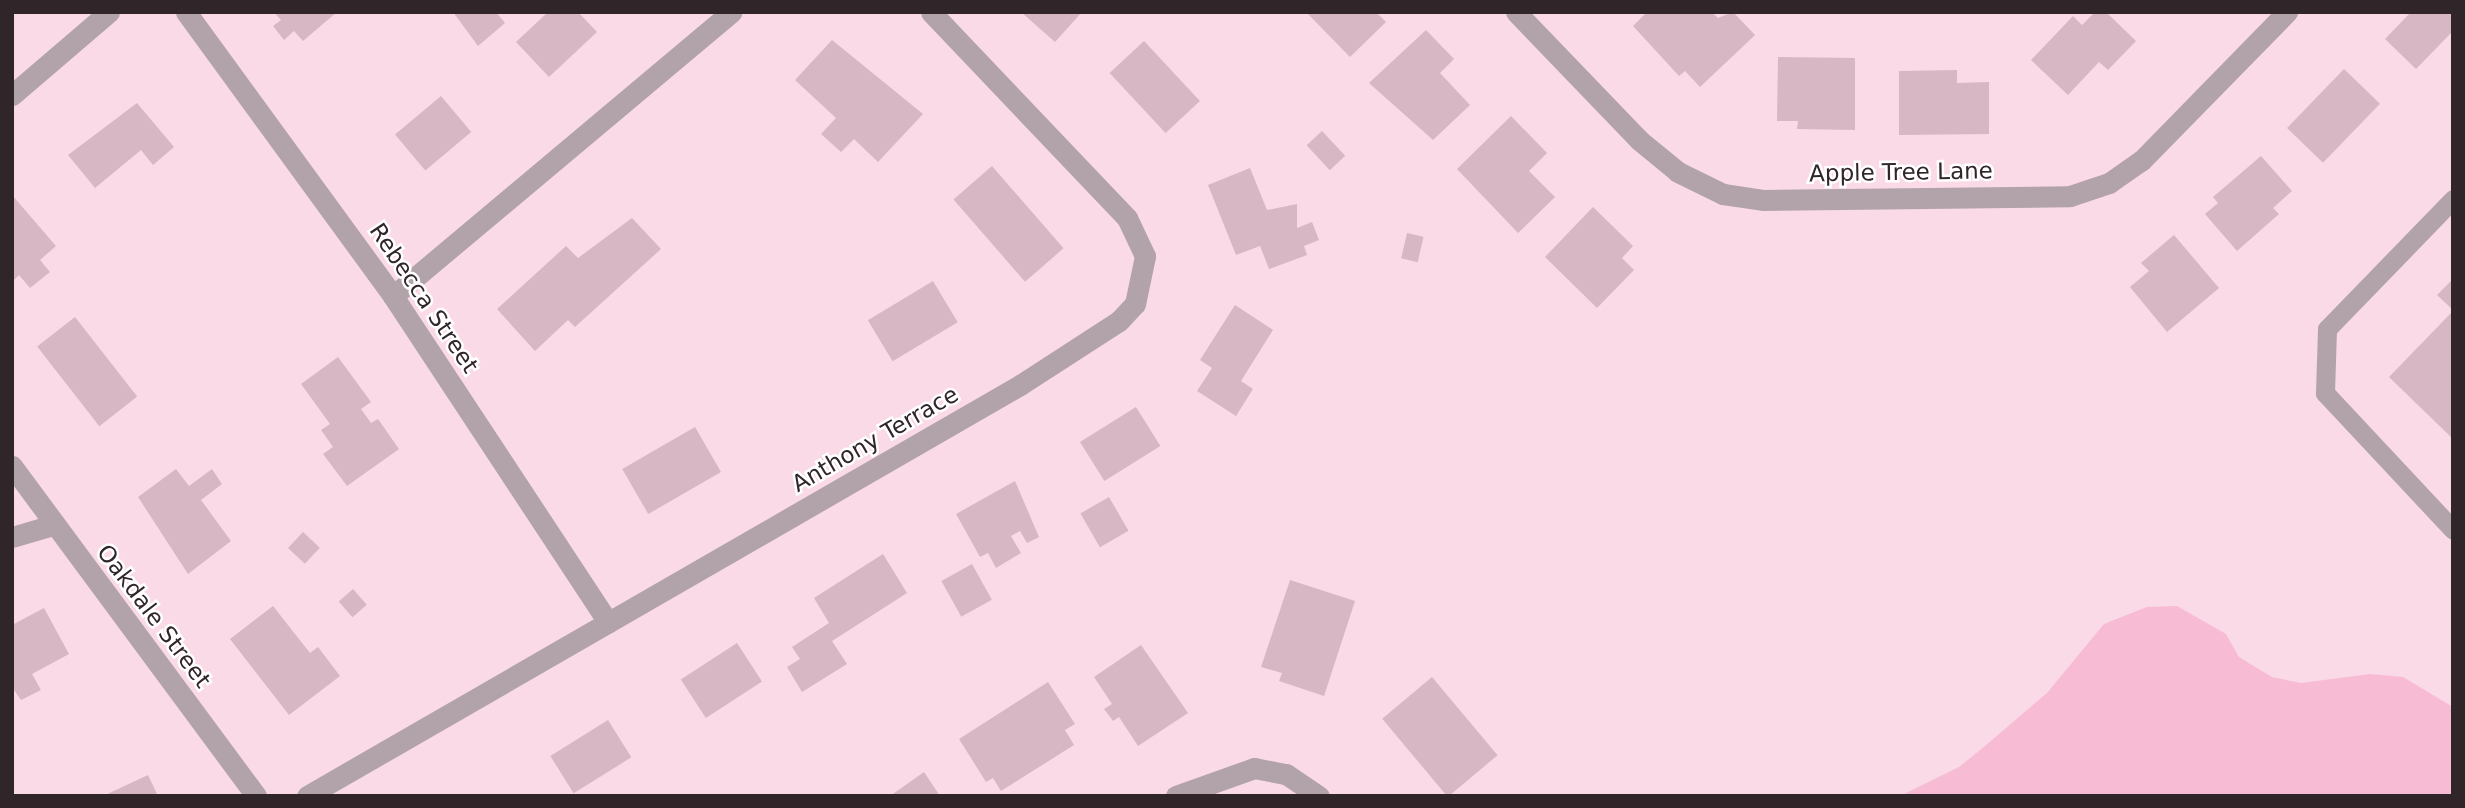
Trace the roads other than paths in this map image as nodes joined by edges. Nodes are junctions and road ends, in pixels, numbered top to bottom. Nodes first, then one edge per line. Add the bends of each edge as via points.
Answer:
1 (108, 12) edge
2 (186, 12) edge
3 (732, 12) edge
4 (931, 12) edge
5 (1516, 12) edge
6 (2287, 12) edge
7 (12, 95) edge
8 (2453, 199) edge
9 (393, 296) junction
10 (12, 466) edge
11 (53, 525) junction
12 (2453, 530) edge
13 (12, 537) edge
14 (608, 622) junction
15 (256, 796) edge
16 (307, 796) edge
17 (1176, 796) edge
18 (1319, 796) edge

1 - 7 street
2 - 9 street, Rebecca Street
3 - 9 street
4 - 14 street, Anthony Terrace via 1127,218 1145,256 1135,304 1119,321 1020,385
5 - 6 street, Apple Tree Lane via 1639,140 1678,172 1723,194 1763,200 2070,196 2109,183 2141,161
8 - 12 lane via 2327,329 2325,393
9 - 14 street, Rebecca Street
10 - 11 street, Oakdale Street
11 - 13 street
11 - 15 street, Oakdale Street
14 - 16 street, Anthony Terrace
17 - 18 street via 1235,772 1286,774

